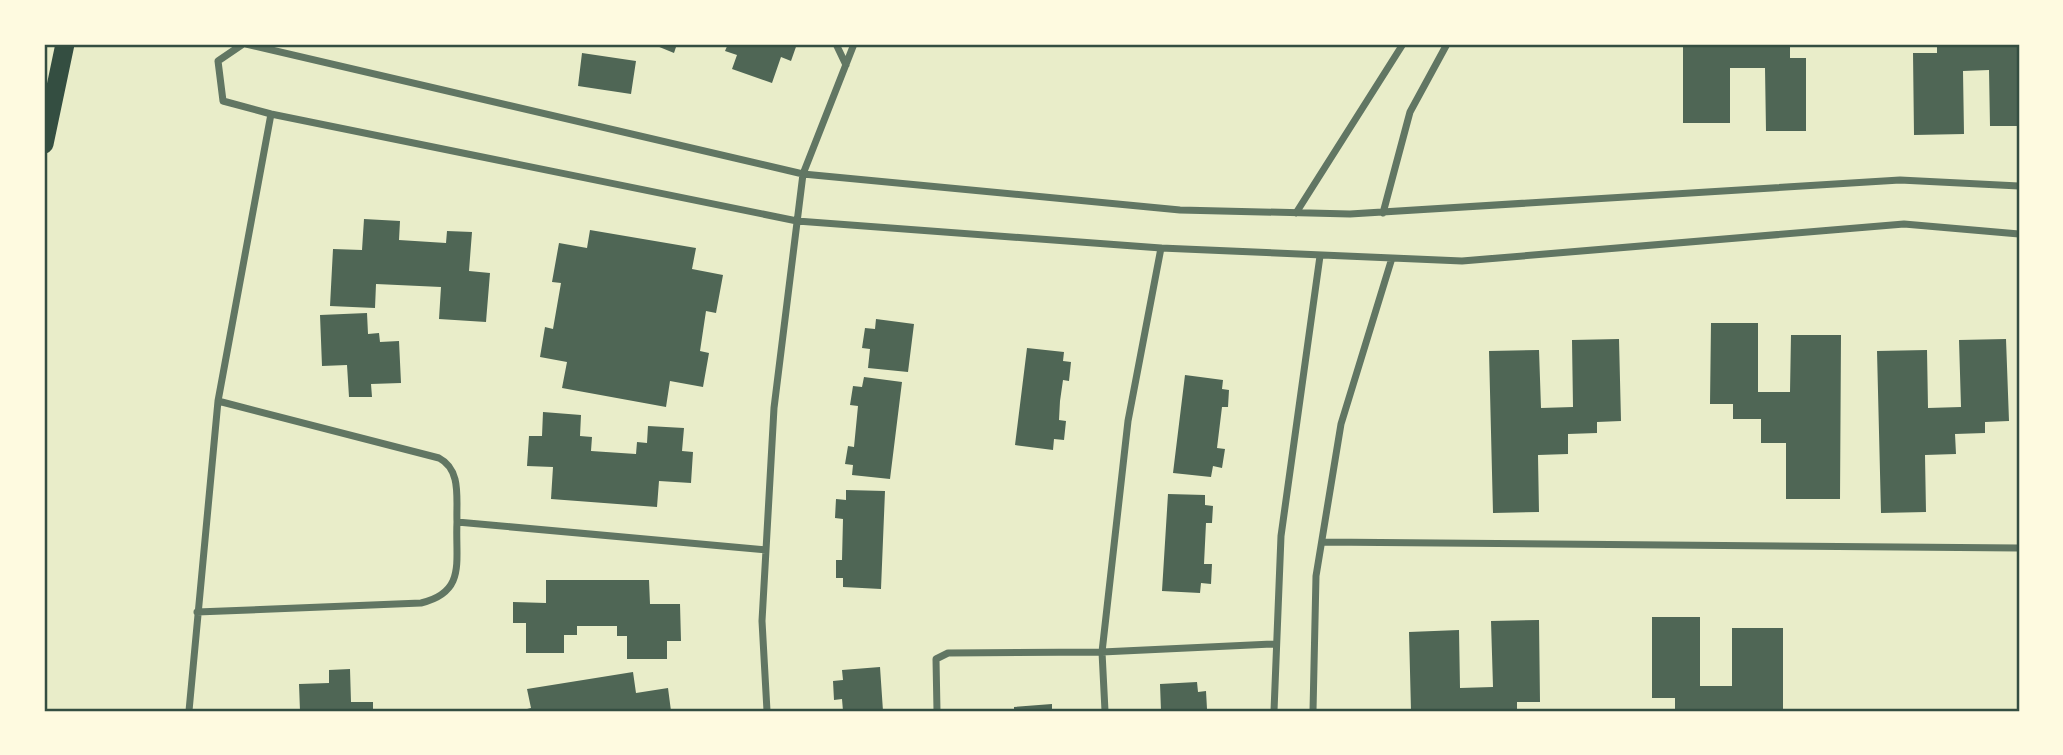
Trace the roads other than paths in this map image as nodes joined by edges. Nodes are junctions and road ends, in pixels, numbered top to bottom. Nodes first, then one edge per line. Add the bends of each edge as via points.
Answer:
1 (65, 44) edge
2 (244, 44) edge
3 (836, 44) edge
4 (854, 44) edge
5 (1403, 44) edge
6 (1447, 44) edge
7 (278, 48) edge
8 (846, 66) junction
9 (271, 114) junction
10 (44, 144) edge
11 (803, 174) junction
12 (2019, 186) edge
13 (1296, 213) junction
14 (1383, 213) junction
15 (797, 221) junction
16 (2019, 234) edge
17 (1161, 248) junction
18 (1320, 256) junction
19 (1392, 258) junction
20 (218, 401) junction
21 (457, 522) junction
22 (1322, 542) junction
23 (2019, 548) edge
24 (766, 550) junction
25 (197, 612) junction
26 (1274, 644) junction
27 (1102, 652) junction
28 (189, 711) edge
29 (767, 711) edge
30 (937, 711) edge
31 (1105, 711) edge
32 (1274, 711) edge
33 (1313, 711) edge

1 - 10 highway
2 - 7 street
2 - 9 street via 218,61 223,101
3 - 8 street
4 - 8 street
5 - 13 street
6 - 14 street via 1410,113
7 - 11 street
8 - 11 street
9 - 15 street
9 - 20 street
11 - 13 street via 1180,210
11 - 15 street
12 - 14 street via 1900,180
13 - 14 street
15 - 17 street
15 - 24 street via 774,408
16 - 19 street via 1904,223 1462,261
17 - 18 street
17 - 27 street via 1128,421
18 - 19 street
18 - 26 street via 1281,536
19 - 22 street via 1341,425
20 - 21 street via 449,463 455,475
20 - 25 street
21 - 24 street
21 - 25 street via 455,580 441,598 421,603
22 - 23 street
22 - 33 street via 1316,576
24 - 29 street via 762,621
25 - 28 street
26 - 27 street
26 - 32 street
27 - 30 street via 942,655 936,659
27 - 31 street

